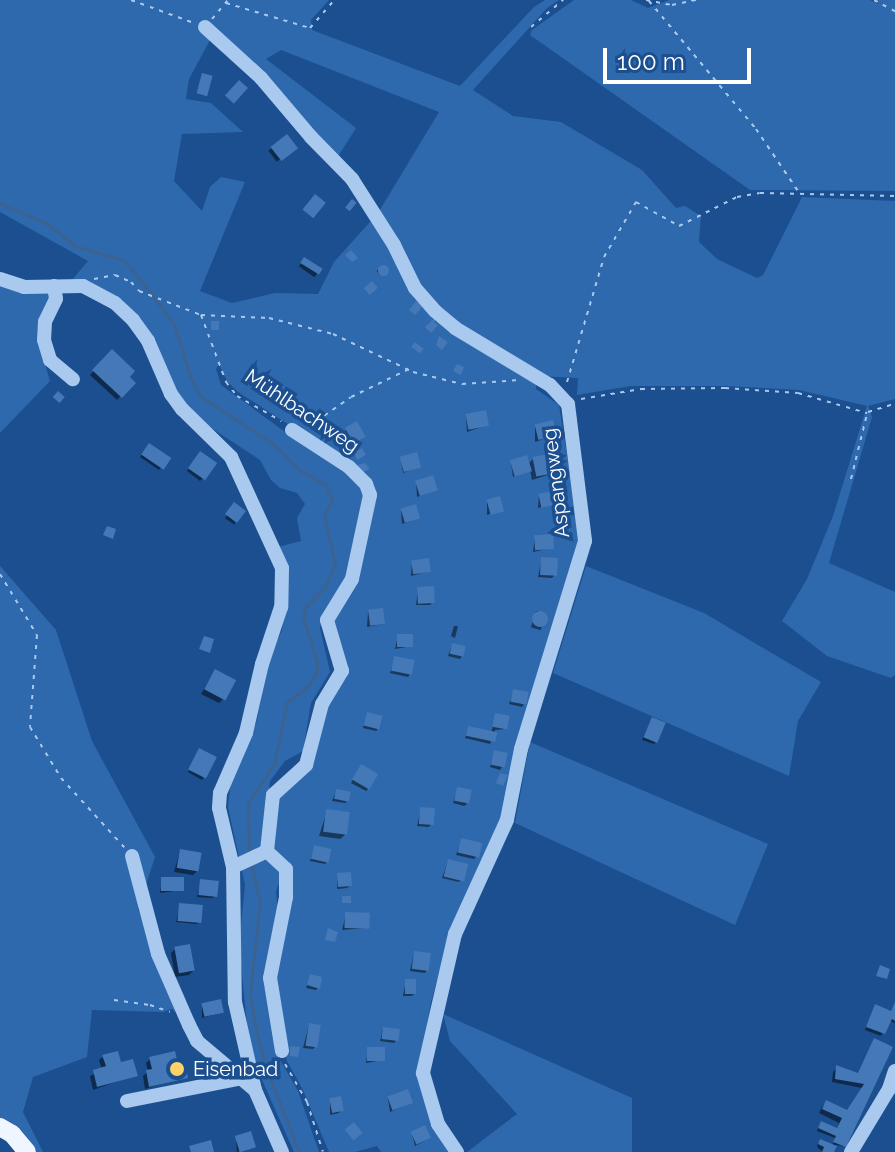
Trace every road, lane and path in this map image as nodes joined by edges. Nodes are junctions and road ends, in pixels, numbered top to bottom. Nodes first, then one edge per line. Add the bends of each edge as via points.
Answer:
1 (131, 0) edge
2 (334, 0) edge
3 (563, 0) edge
4 (696, 0) edge
5 (874, 0) edge
6 (647, 1) edge
7 (227, 2) edge
8 (895, 11) edge
9 (205, 27) junction
10 (531, 27) dead end
11 (798, 191) junction
12 (895, 196) edge
13 (0, 279) edge
14 (54, 286) junction
15 (83, 286) junction
16 (201, 315) junction
17 (409, 369) junction
18 (536, 376) junction
19 (73, 379) dead end
20 (566, 399) junction
21 (895, 404) edge
22 (867, 413) junction
23 (296, 434) junction
24 (851, 479) dead end
25 (0, 574) edge
26 (262, 855) junction
27 (132, 856) joint
28 (233, 867) junction
29 (114, 1000) dead end
30 (188, 1023) junction
31 (282, 1051) joint
32 (895, 1071) edge
33 (237, 1079) junction
34 (255, 1090) junction
35 (127, 1101) dead end
36 (0, 1127) edge
37 (277, 1151) edge
38 (27, 1152) edge
39 (323, 1152) edge
40 (457, 1152) edge
41 (851, 1152) edge

1 - 9 path
2 - 7 path via 310,28
3 - 10 path
4 - 6 path via 672,5
5 - 8 path
6 - 11 path via 756,129
7 - 9 path
9 - 18 street via 261,78 352,179 415,288 435,311
11 - 12 path
11 - 20 path via 737,197 679,226 636,202 604,257
13 - 14 street via 24,287
14 - 15 street
14 - 19 street via 56,299 43,334 53,367
15 - 16 path via 96,277 115,275 139,291
15 - 28 street via 133,320 171,394 231,457 282,568 281,607 246,733 220,793 225,846
16 - 17 path via 269,318 333,334
16 - 23 path, Mühlbachweg via 233,391
17 - 18 path via 462,384
17 - 23 path via 351,397
18 - 20 street
20 - 22 path via 641,389 725,388 798,393
20 - 40 street, Aspangweg via 585,541 521,749 507,820 455,934 423,1073 438,1124
21 - 22 path
22 - 24 path
23 - 26 street, Mühlbachweg via 349,467 370,495 352,579 327,620 342,671 322,704 306,765 273,795
25 - 27 path via 37,635 30,727 61,778
26 - 28 street
26 - 31 street via 286,869 286,897 270,978
27 - 30 street via 158,954
28 - 34 street via 233,986
29 - 30 path via 164,1009
30 - 33 street via 197,1041
31 - 39 path
32 - 41 street
33 - 34 street
33 - 35 street
34 - 37 street
36 - 38 main road

